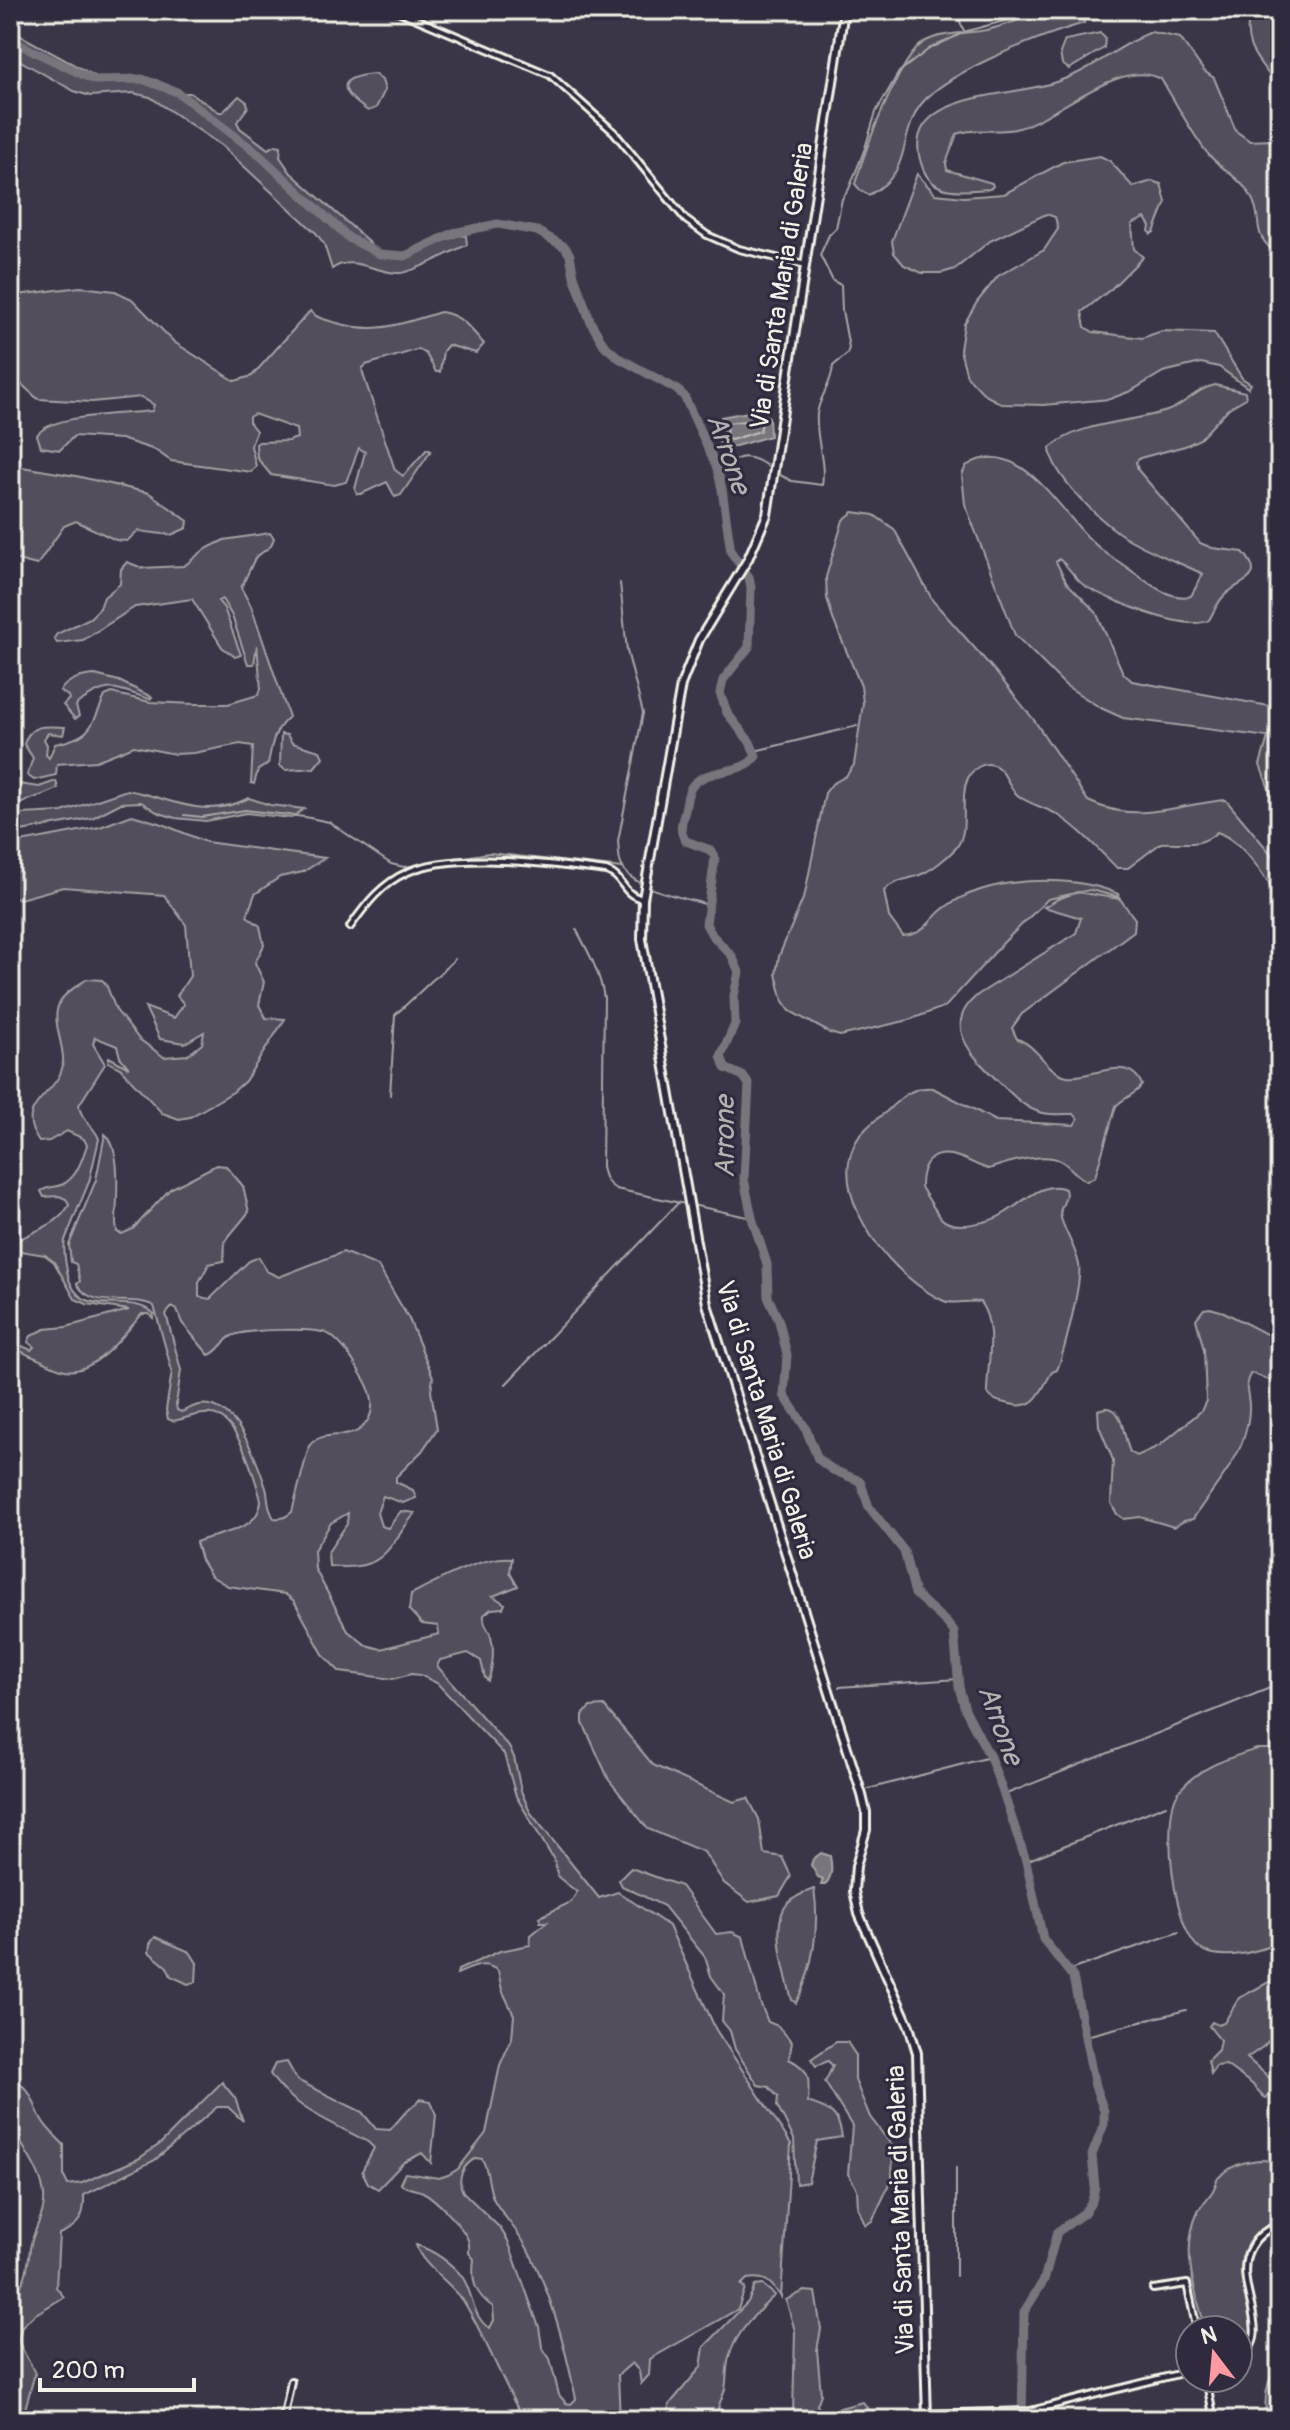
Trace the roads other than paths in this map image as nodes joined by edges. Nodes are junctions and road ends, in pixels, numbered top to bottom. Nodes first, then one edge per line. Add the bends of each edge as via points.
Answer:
1 (395, 10) edge
2 (844, 10) edge
3 (806, 265) junction
4 (644, 895) junction
5 (350, 927) dead end
6 (1280, 2225) edge
7 (1153, 2289) dead end
8 (1194, 2314) edge
9 (1251, 2314) edge
10 (1174, 2375) edge
11 (291, 2381) dead end
12 (1209, 2394) edge
13 (926, 2417) edge
14 (283, 2420) edge
15 (1214, 2420) edge

1 - 3 street via 550,75 614,132 686,220 707,235 739,249
2 - 3 street, Via di Santa Maria di Galeria
3 - 4 street, Via di Santa Maria di Galeria via 767,515 683,677
4 - 5 street via 627,892 617,876 606,871 458,862 403,874 375,894
4 - 13 street, Via di Santa Maria di Galeria via 643,953 707,1304 862,1795 866,1830 854,1891 859,1914 917,2053
6 - 9 street via 1261,2234 1246,2257 1243,2270
7 - 8 street via 1187,2284
10 - 13 street via 1028,2411
11 - 14 street
12 - 15 street

